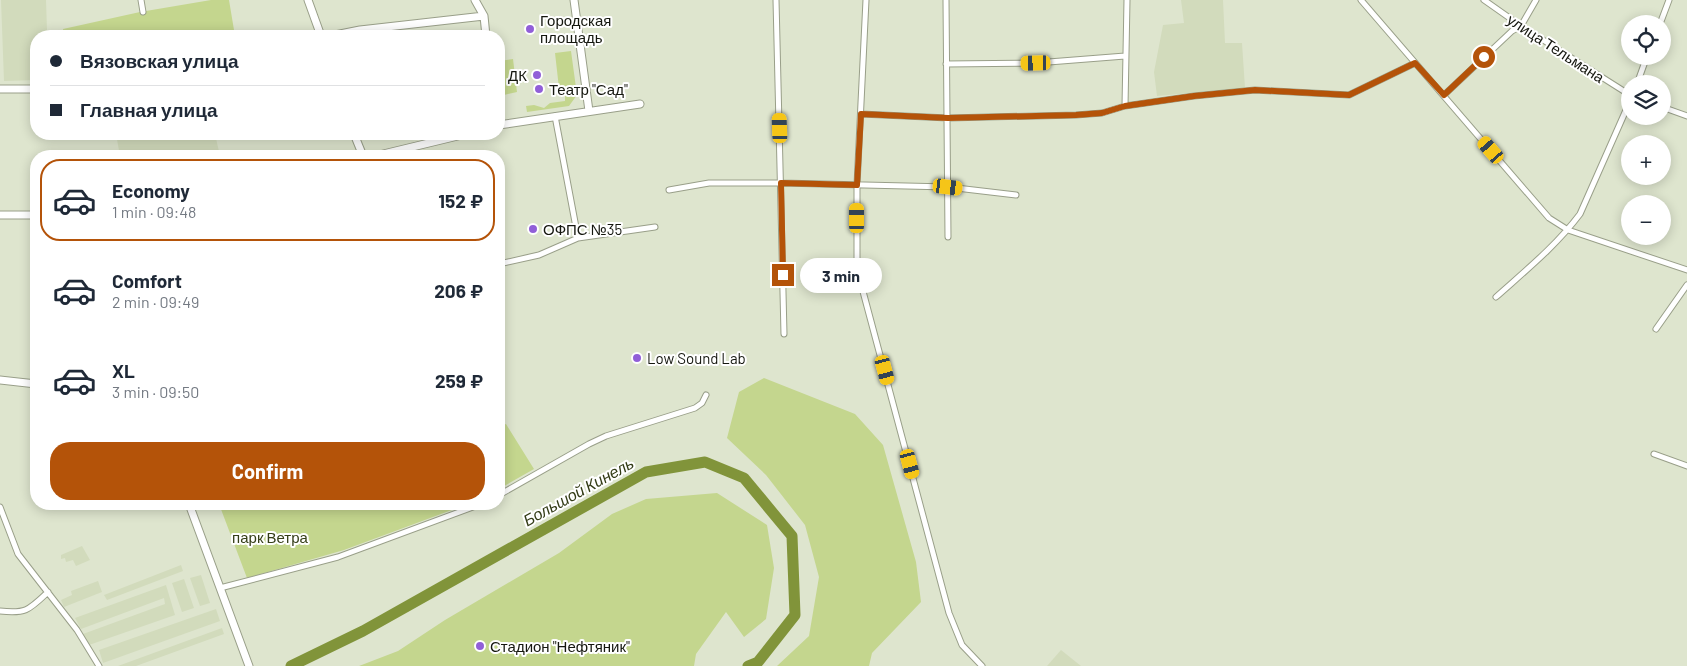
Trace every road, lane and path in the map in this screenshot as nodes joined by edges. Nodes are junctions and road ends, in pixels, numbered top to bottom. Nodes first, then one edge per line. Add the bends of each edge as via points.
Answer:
1 (141, 0) edge
2 (308, 0) edge
3 (475, 0) edge
4 (574, 0) edge
5 (776, 0) edge
6 (866, 0) edge
7 (946, 0) edge
8 (1127, 0) edge
9 (1361, 0) edge
10 (1484, 0) edge
11 (1536, 0) edge
12 (1669, 0) edge
13 (143, 12) dead end
14 (1663, 15) edge
15 (484, 16) junction
16 (1521, 26) junction
17 (319, 30) edge
18 (360, 30) edge
19 (485, 30) edge
20 (1125, 56) junction
21 (1415, 63) junction
22 (946, 64) junction
23 (0, 89) edge
24 (30, 89) edge
25 (1621, 89) edge
26 (1444, 95) junction
27 (640, 104) dead end
28 (1125, 106) junction
29 (1671, 110) edge
30 (589, 111) junction
31 (861, 114) junction
32 (555, 116) junction
33 (1687, 116) edge
34 (948, 118) junction
35 (1621, 121) edge
36 (505, 125) edge
37 (441, 140) edge
38 (399, 150) edge
39 (781, 183) junction
40 (857, 185) junction
41 (948, 187) junction
42 (669, 190) dead end
43 (1016, 195) dead end
44 (0, 215) edge
45 (30, 215) edge
46 (655, 227) dead end
47 (1568, 230) junction
48 (948, 237) dead end
49 (578, 238) junction
50 (505, 263) edge
51 (1687, 270) edge
52 (1687, 285) edge
53 (1496, 297) dead end
54 (1656, 329) dead end
55 (784, 334) dead end
56 (0, 380) edge
57 (30, 383) edge
58 (706, 395) dead end
59 (1654, 454) dead end
60 (1687, 466) edge
61 (505, 492) edge
62 (0, 507) edge
63 (191, 510) edge
64 (465, 510) edge
65 (220, 588) junction
66 (48, 592) junction
67 (0, 612) edge
68 (99, 666) edge
69 (249, 666) edge
70 (982, 666) edge

1 - 13 street
2 - 17 street
3 - 15 street
4 - 30 street
5 - 39 street
6 - 31 street
7 - 22 street
8 - 20 street
9 - 21 street
10 - 16 street, улица Тельмана
11 - 16 street
12 - 14 street
15 - 18 street
15 - 19 street
16 - 25 street, улица Тельмана
16 - 26 street
20 - 22 street via 1036,63
20 - 28 street
21 - 26 street
21 - 28 street via 1349,95 1255,90
22 - 34 street
23 - 24 street
26 - 47 street via 1550,218
27 - 30 street
28 - 34 street via 1102,113 1076,115
29 - 33 street
30 - 32 street
31 - 34 street
31 - 40 street
32 - 36 street
32 - 49 street
34 - 41 street
35 - 47 street via 1580,214
37 - 38 street
39 - 40 street
39 - 42 street via 709,183
39 - 55 street
40 - 41 street
40 - 70 street via 857,269 949,613 962,645
41 - 43 street
41 - 48 street
44 - 45 street
46 - 49 street
47 - 51 street
47 - 53 street
49 - 50 street via 539,255
52 - 54 street
56 - 57 street
58 - 61 street via 695,408 606,436
59 - 60 street
62 - 66 street via 18,554
63 - 65 street
64 - 65 street via 338,557
65 - 69 street
66 - 67 street via 22,612
66 - 68 street

